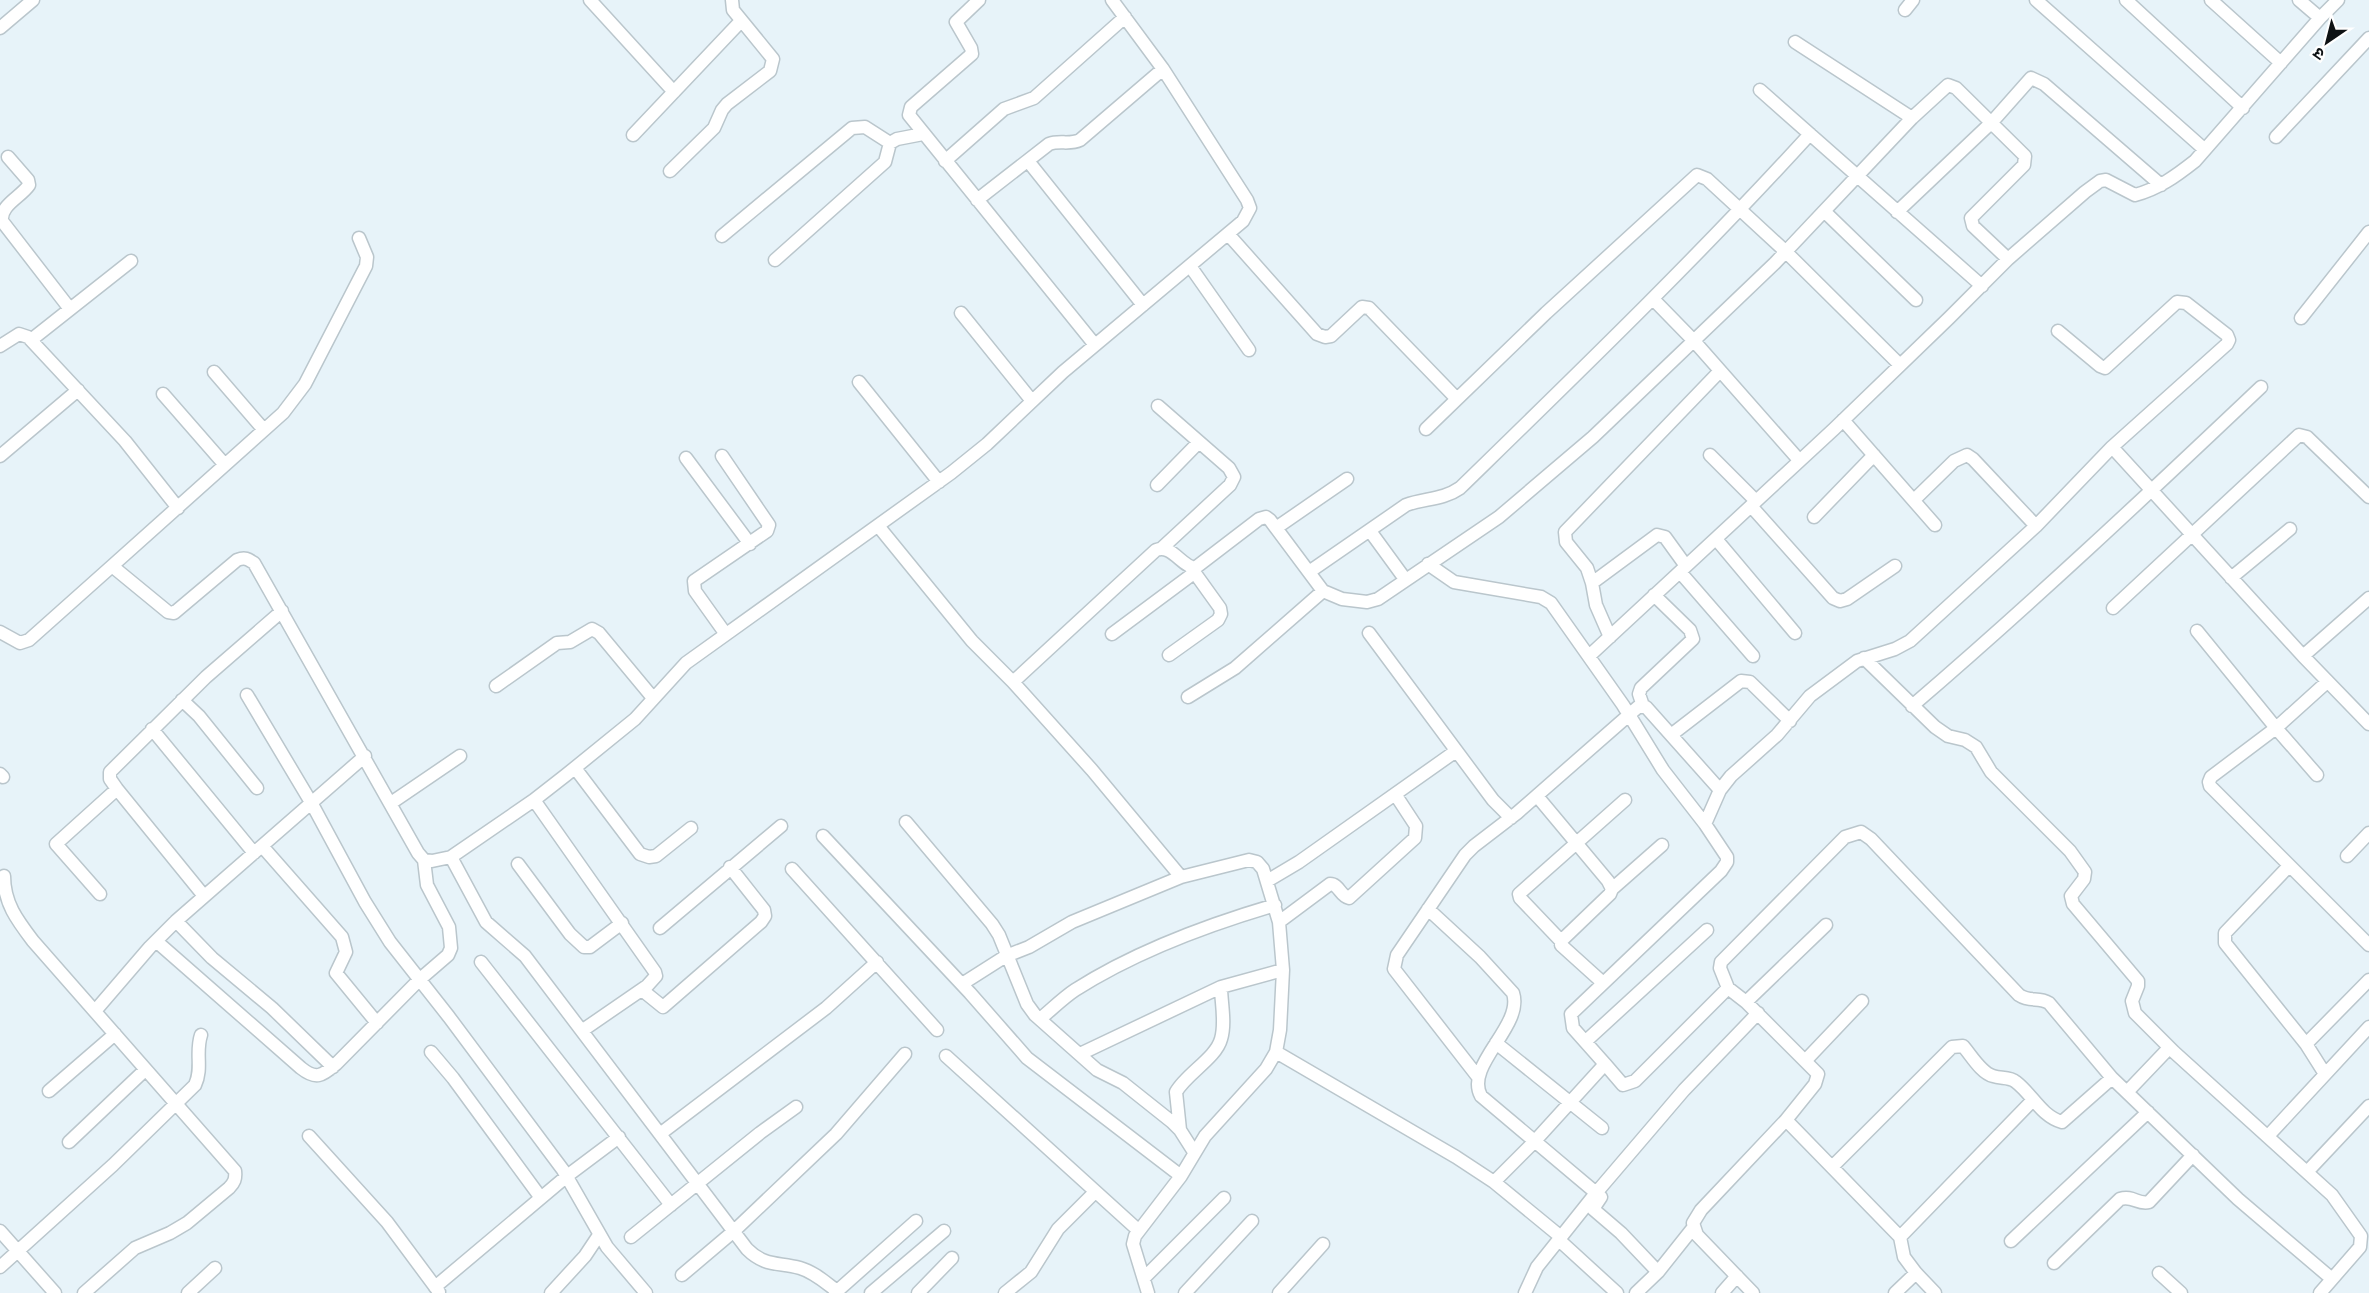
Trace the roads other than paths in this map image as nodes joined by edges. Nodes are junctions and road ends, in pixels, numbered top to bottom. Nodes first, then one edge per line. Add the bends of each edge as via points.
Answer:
1 (33, 0) edge
2 (590, 0) edge
3 (732, 0) edge
4 (979, 0) edge
5 (1112, 0) edge
6 (1913, 0) edge
7 (2036, 0) edge
8 (2126, 0) edge
9 (2211, 0) edge
10 (2299, 0) edge
11 (2338, 0) edge
12 (1905, 10) dead end
13 (1125, 17) junction
14 (2320, 18) junction
15 (741, 21) junction
16 (0, 28) edge
17 (2369, 38) edge
18 (1795, 42) dead end
19 (2281, 63) junction
20 (1163, 69) junction
21 (1760, 90) dead end
22 (674, 92) junction
23 (2242, 108) junction
24 (1912, 118) junction
25 (1992, 122) junction
26 (923, 134) junction
27 (1810, 134) junction
28 (633, 135) dead end
29 (2276, 138) dead end
30 (890, 143) junction
31 (2204, 149) junction
32 (8, 157) dead end
33 (945, 161) junction
34 (1028, 161) junction
35 (670, 171) dead end
36 (1858, 177) junction
37 (2161, 185) junction
38 (977, 200) junction
39 (1740, 209) junction
40 (1825, 212) junction
41 (1897, 212) junction
42 (2369, 232) edge
43 (1228, 234) junction
44 (722, 236) dead end
45 (358, 238) dead end
46 (1785, 251) junction
47 (2008, 259) junction
48 (774, 260) dead end
49 (130, 261) dead end
50 (1190, 266) junction
51 (1982, 285) junction
52 (1653, 299) junction
53 (1916, 300) dead end
54 (1143, 305) junction
55 (70, 309) junction
56 (961, 313) dead end
57 (2301, 318) dead end
58 (2058, 330) dead end
59 (32, 340) junction
60 (1694, 341) junction
61 (1095, 345) junction
62 (0, 346) edge
63 (1249, 350) dead end
64 (1900, 365) junction
65 (1720, 371) junction
66 (214, 372) dead end
67 (859, 382) dead end
68 (2261, 387) dead end
69 (78, 390) junction
70 (163, 393) dead end
71 (1457, 399) junction
72 (1032, 401) junction
73 (1158, 406) dead end
74 (1843, 420) junction
75 (1426, 429) dead end
76 (264, 430) junction
77 (1199, 442) junction
78 (2112, 447) junction
79 (1710, 455) dead end
80 (1874, 455) junction
81 (0, 456) edge
82 (722, 456) dead end
83 (686, 458) dead end
84 (1799, 460) junction
85 (225, 465) junction
86 (1347, 479) dead end
87 (939, 482) junction
88 (1157, 486) dead end
89 (2152, 491) junction
90 (2369, 497) edge
91 (1914, 500) junction
92 (1753, 504) junction
93 (178, 508) junction
94 (1814, 517) dead end
95 (1935, 525) dead end
96 (2036, 526) junction
97 (879, 527) junction
98 (1276, 528) junction
99 (2290, 529) dead end
100 (1371, 531) junction
101 (2190, 534) junction
102 (1716, 539) junction
103 (750, 544) junction
104 (1162, 548) junction
105 (1428, 564) junction
106 (111, 566) junction
107 (1895, 566) dead end
108 (1683, 569) junction
109 (1193, 571) junction
110 (1309, 572) junction
111 (2231, 578) junction
112 (1405, 579) junction
113 (1592, 583) junction
114 (1323, 591) junction
115 (1654, 595) junction
116 (2369, 598) edge
117 (2113, 608) dead end
118 (282, 611) junction
119 (2197, 631) dead end
120 (0, 632) edge
121 (725, 633) junction
122 (1369, 633) dead end
123 (1795, 633) dead end
124 (1112, 634) dead end
125 (1610, 636) junction
126 (1169, 655) dead end
127 (1589, 656) junction
128 (1753, 656) dead end
129 (2303, 656) junction
130 (1864, 658) junction
131 (1013, 682) junction
132 (2327, 682) junction
133 (496, 686) dead end
134 (247, 695) dead end
135 (1188, 697) dead end
136 (653, 698) junction
137 (182, 700) junction
138 (1642, 706) junction
139 (1912, 706) junction
140 (1628, 715) junction
141 (1790, 720) junction
142 (2369, 724) edge
143 (2276, 728) junction
144 (152, 729) junction
145 (1671, 735) junction
146 (1456, 751) junction
147 (365, 756) junction
148 (460, 756) dead end
149 (575, 768) junction
150 (2317, 775) dead end
151 (257, 788) dead end
152 (117, 789) junction
153 (1720, 790) junction
154 (1395, 794) junction
155 (1537, 796) junction
156 (534, 800) junction
157 (1625, 800) dead end
158 (391, 803) junction
159 (312, 804) junction
160 (1511, 818) junction
161 (906, 822) dead end
162 (1705, 824) junction
163 (781, 826) dead end
164 (691, 828) dead end
165 (2369, 833) edge
166 (823, 836) dead end
167 (1576, 842) junction
168 (1662, 845) dead end
169 (258, 850) junction
170 (2347, 856) dead end
171 (451, 857) junction
172 (424, 860) junction
173 (518, 864) dead end
174 (2289, 866) junction
175 (730, 867) junction
176 (792, 869) dead end
177 (4, 876) dead end
178 (1181, 877) junction
179 (1267, 881) junction
180 (1611, 889) junction
181 (100, 894) dead end
182 (204, 896) junction
183 (1275, 905) junction
184 (1428, 909) junction
185 (176, 921) junction
186 (1279, 922) junction
187 (622, 923) junction
188 (1826, 925) dead end
189 (660, 927) dead end
190 (1707, 930) dead end
191 (156, 941) junction
192 (1561, 941) junction
193 (2369, 945) edge
194 (1006, 956) junction
195 (481, 962) dead end
196 (877, 962) junction
197 (1283, 970) junction
198 (419, 980) junction
199 (2369, 980) edge
200 (1602, 982) junction
201 (962, 984) junction
202 (1221, 987) junction
203 (1728, 988) junction
204 (642, 990) junction
205 (1862, 1001) dead end
206 (1746, 1002) junction
207 (95, 1011) junction
208 (1758, 1013) junction
209 (1040, 1019) junction
210 (377, 1023) junction
211 (2369, 1028) edge
212 (583, 1030) junction
213 (937, 1030) dead end
214 (115, 1034) junction
215 (201, 1035) dead end
216 (1586, 1041) junction
217 (1496, 1043) junction
218 (2306, 1044) junction
219 (2169, 1048) junction
220 (431, 1052) dead end
221 (1276, 1052) junction
222 (1080, 1053) junction
223 (905, 1054) dead end
224 (946, 1056) dead end
225 (1806, 1060) junction
226 (1605, 1064) junction
227 (333, 1067) junction
228 (145, 1070) junction
229 (2325, 1074) junction
230 (1478, 1077) junction
231 (2112, 1078) junction
232 (49, 1091) dead end
233 (2127, 1092) junction
234 (2033, 1100) junction
235 (1570, 1104) junction
236 (176, 1105) junction
237 (2369, 1106) edge
238 (796, 1107) dead end
239 (2148, 1112) junction
240 (1786, 1120) junction
241 (1602, 1128) dead end
242 (1180, 1130) junction
243 (660, 1134) junction
244 (309, 1136) dead end
245 (2268, 1136) junction
246 (619, 1137) junction
247 (69, 1142) dead end
248 (1534, 1142) junction
249 (1194, 1152) junction
250 (2193, 1155) junction
251 (1832, 1167) junction
252 (2307, 1172) junction
253 (567, 1176) junction
254 (1181, 1176) junction
255 (1494, 1182) junction
256 (698, 1183) junction
257 (1095, 1192) junction
258 (1596, 1193) junction
259 (541, 1198) junction
260 (1224, 1198) dead end
261 (671, 1205) junction
262 (916, 1221) dead end
263 (1252, 1221) dead end
264 (1693, 1228) junction
265 (1138, 1230) junction
266 (0, 1231) edge
267 (734, 1231) junction
268 (944, 1231) dead end
269 (599, 1235) junction
270 (631, 1237) dead end
271 (1900, 1237) junction
272 (1560, 1239) junction
273 (2011, 1241) dead end
274 (1323, 1244) dead end
275 (18, 1250) junction
276 (952, 1258) dead end
277 (2054, 1263) dead end
278 (0, 1267) edge
279 (215, 1268) dead end
280 (1658, 1272) junction
281 (1916, 1273) junction
282 (2158, 1273) dead end
283 (682, 1275) dead end
284 (1737, 1276) junction
285 (1143, 1278) junction
286 (2332, 1279) junction
287 (437, 1290) edge
288 (836, 1292) edge
289 (55, 1293) edge
290 (84, 1293) edge
291 (188, 1293) edge
292 (551, 1293) edge
293 (645, 1293) edge
294 (871, 1293) edge
295 (918, 1293) edge
296 (1005, 1293) edge
297 (1148, 1293) edge
298 (1185, 1293) edge
299 (1279, 1293) edge
300 (1526, 1293) edge
301 (1617, 1293) edge
302 (1636, 1293) edge
303 (1722, 1293) edge
304 (1754, 1293) edge
305 (1895, 1293) edge
306 (1935, 1293) edge
307 (2181, 1293) edge
308 (2320, 1293) edge

1 - 16 street
2 - 22 street
3 - 15 street via 733,10
4 - 26 street via 956,22 972,54 909,109
5 - 13 street
6 - 12 street
7 - 31 street
8 - 23 street
9 - 19 street
10 - 14 street
11 - 14 street
13 - 20 street
13 - 33 street via 1034,98 1004,109
14 - 19 street
15 - 22 street
15 - 35 street via 773,59 770,71 727,104 714,129
17 - 29 street
18 - 24 street
19 - 23 street
20 - 34 street via 1080,140 1052,143
20 - 43 street via 1247,200 1248,214
21 - 27 street
22 - 28 street
23 - 31 street
24 - 25 street via 1948,85
24 - 36 street
25 - 37 street via 2034,78
25 - 41 street
25 - 47 street via 2026,160 1970,221
26 - 30 street
26 - 33 street
27 - 36 street
27 - 39 street
30 - 44 street via 865,127 852,128
30 - 48 street via 885,162
31 - 37 street via 2195,161
32 - 55 street via 29,185 3,209 0,217
33 - 38 street
34 - 38 street
34 - 54 street
36 - 40 street
36 - 41 street
37 - 47 street via 2134,195 2106,180 2100,181
38 - 61 street
39 - 46 street
39 - 52 street
39 - 71 street via 1707,179 1701,175 1693,177
40 - 46 street
40 - 53 street
41 - 51 street
42 - 57 street
43 - 50 street
43 - 71 street via 1317,334 1331,336 1362,307 1369,308
45 - 76 street via 367,257 366,266 300,392
46 - 60 street
46 - 64 street
47 - 51 street
49 - 55 street
50 - 54 street
50 - 63 street
51 - 64 street
52 - 60 street
52 - 100 street via 1460,488 1444,497 1406,505
54 - 61 street
55 - 59 street
56 - 72 street
58 - 78 street via 2105,368 2177,302 2186,303 2227,335 2227,344
59 - 62 street via 19,334
59 - 69 street
60 - 65 street
60 - 105 street via 1593,437 1499,517
61 - 72 street
64 - 74 street
65 - 84 street
65 - 113 street via 1566,529 1566,542 1587,568
66 - 76 street
67 - 87 street
68 - 89 street
69 - 81 street
69 - 93 street
70 - 85 street
71 - 75 street
72 - 87 street
73 - 77 street
74 - 80 street
74 - 84 street
76 - 85 street
77 - 88 street
77 - 104 street via 1234,477
78 - 89 street
78 - 96 street
79 - 92 street
80 - 91 street
80 - 94 street
82 - 103 street via 769,525
83 - 103 street
84 - 92 street
85 - 93 street
86 - 98 street
87 - 97 street
89 - 101 street
89 - 139 street
90 - 101 street via 2307,437 2299,435
91 - 95 street
91 - 96 street via 1954,461 1967,455
92 - 102 street
92 - 107 street via 1833,598 1847,598
93 - 106 street
96 - 130 street via 1910,641
97 - 121 street
97 - 131 street via 972,641
98 - 109 street via 1266,517 1259,519
98 - 110 street
99 - 111 street
100 - 110 street
100 - 112 street
101 - 111 street
101 - 117 street
102 - 108 street
102 - 123 street
103 - 121 street via 694,581 695,591
104 - 109 street
104 - 131 street
105 - 112 street
105 - 127 street via 1454,582 1546,600 1556,608
106 - 118 street via 168,612 174,612 243,557 254,563
106 - 120 street via 29,640 20,643
108 - 113 street via 1665,537 1657,535
108 - 115 street
108 - 128 street
109 - 124 street
109 - 126 street via 1221,614
110 - 114 street
111 - 129 street
112 - 114 street via 1372,601 1336,598
113 - 125 street via 1596,605
114 - 135 street via 1235,668
115 - 125 street
115 - 138 street via 1690,630 1693,639 1641,688
116 - 129 street
118 - 137 street
118 - 147 street
119 - 143 street
121 - 136 street via 686,663
122 - 146 street
125 - 127 street
127 - 140 street
129 - 132 street
130 - 139 street
130 - 141 street via 1810,696
131 - 178 street
132 - 142 street
132 - 143 street
133 - 136 street via 557,643 570,642 592,629
134 - 159 street
136 - 149 street via 635,719
137 - 144 street
137 - 151 street
138 - 140 street
138 - 145 street
139 - 219 street via 1948,736 1976,747 1991,772 2070,851 2085,872 2071,896 2073,904 2133,973 2138,981 2132,1001 2135,1014
140 - 155 street
140 - 162 street via 1663,770
141 - 145 street via 1750,682 1741,681
141 - 153 street
143 - 150 street
143 - 174 street via 2209,782
144 - 152 street via 110,771
144 - 169 street
145 - 153 street
146 - 154 street
146 - 160 street
147 - 158 street
147 - 159 street
148 - 158 street
149 - 156 street
149 - 164 street via 640,854 656,856
152 - 181 street via 56,844
152 - 182 street
153 - 162 street
154 - 179 street
154 - 186 street via 1416,826 1415,838 1349,898 1330,884
155 - 160 street
155 - 167 street
156 - 171 street
156 - 187 street
157 - 167 street
158 - 172 street
159 - 169 street
159 - 198 street via 365,902
160 - 184 street via 1465,855
161 - 194 street via 992,924
162 - 200 street via 1727,857 1724,867
163 - 175 street
165 - 170 street
166 - 201 street
167 - 180 street
167 - 192 street via 1519,896
168 - 180 street
169 - 182 street
169 - 210 street via 342,937 346,952 336,973
171 - 172 street
171 - 212 street via 486,922 525,956
172 - 198 street via 427,885 448,927 451,948
173 - 187 street via 570,934 584,946 590,947
174 - 193 street
174 - 218 street via 2223,938
175 - 189 street
175 - 204 street via 764,910 761,922 663,1007
176 - 196 street
177 - 207 street via 7,903 15,918
178 - 179 street via 1249,860 1259,864
178 - 194 street via 1093,912
179 - 183 street
180 - 192 street
182 - 185 street
183 - 186 street
183 - 209 street via 1224,920 1146,952 1074,991
184 - 217 street via 1513,993 1512,1013
184 - 230 street via 1397,955 1394,969
185 - 191 street
185 - 227 street
186 - 197 street
187 - 204 street via 655,972 656,976
188 - 206 street
190 - 216 street
191 - 207 street
191 - 227 street via 311,1076 318,1077
192 - 200 street
194 - 201 street
194 - 209 street via 1027,1004
195 - 246 street
196 - 213 street
196 - 243 street via 826,1008
197 - 202 street
197 - 221 street via 1281,1030
198 - 210 street
198 - 253 street
199 - 218 street
200 - 216 street via 1571,1014 1573,1028
201 - 254 street via 1041,1071
202 - 222 street
202 - 242 street via 1221,1039 1176,1092
203 - 206 street
203 - 226 street via 1635,1081 1623,1085
203 - 231 street via 1721,962 1845,837 1861,832 1871,838 2019,995 2026,1000 2049,1003
204 - 212 street
205 - 225 street
206 - 208 street
207 - 214 street
208 - 225 street
208 - 258 street via 1684,1090
209 - 222 street
210 - 227 street
211 - 229 street
212 - 243 street
214 - 228 street
214 - 232 street
215 - 236 street via 197,1054 199,1077
216 - 226 street
217 - 230 street
217 - 235 street
218 - 229 street
219 - 233 street
219 - 245 street
220 - 259 street
221 - 249 street via 1266,1070
221 - 255 street
222 - 242 street via 1097,1070 1123,1083
223 - 267 street via 836,1134
224 - 257 street
225 - 240 street via 1818,1079
226 - 235 street
228 - 236 street
228 - 247 street
229 - 245 street
230 - 248 street via 1481,1096
231 - 233 street
231 - 234 street via 2062,1122
233 - 239 street
234 - 251 street via 2019,1083 1986,1072 1958,1045
234 - 271 street
235 - 241 street
235 - 248 street
236 - 275 street
236 - 290 street via 235,1171 234,1183 188,1223 135,1248
237 - 252 street
238 - 256 street
239 - 250 street
239 - 273 street
240 - 251 street
240 - 264 street via 1701,1210
242 - 249 street
243 - 256 street
244 - 287 street via 387,1222
245 - 252 street
246 - 253 street
246 - 261 street
248 - 255 street
248 - 258 street
249 - 254 street
250 - 277 street via 2149,1202 2120,1199
250 - 286 street
251 - 271 street
252 - 286 street via 2332,1195 2361,1236 2360,1247
253 - 259 street
253 - 269 street
254 - 265 street
255 - 272 street
256 - 261 street
256 - 267 street
257 - 265 street
257 - 296 street via 1058,1229 1031,1272
258 - 272 street
258 - 280 street via 1601,1197 1593,1209
259 - 287 street
260 - 285 street
261 - 270 street
262 - 288 street
263 - 298 street
264 - 280 street
264 - 284 street
265 - 285 street via 1133,1244
266 - 275 street
267 - 283 street
267 - 288 street via 755,1257 768,1264 802,1269
268 - 294 street
269 - 292 street
269 - 293 street
271 - 281 street via 1904,1257
272 - 300 street via 1537,1267
272 - 301 street
274 - 299 street
275 - 278 street
275 - 289 street
276 - 295 street
279 - 291 street
280 - 302 street
281 - 305 street
281 - 306 street
282 - 307 street
284 - 303 street
284 - 304 street
285 - 297 street
286 - 308 street

